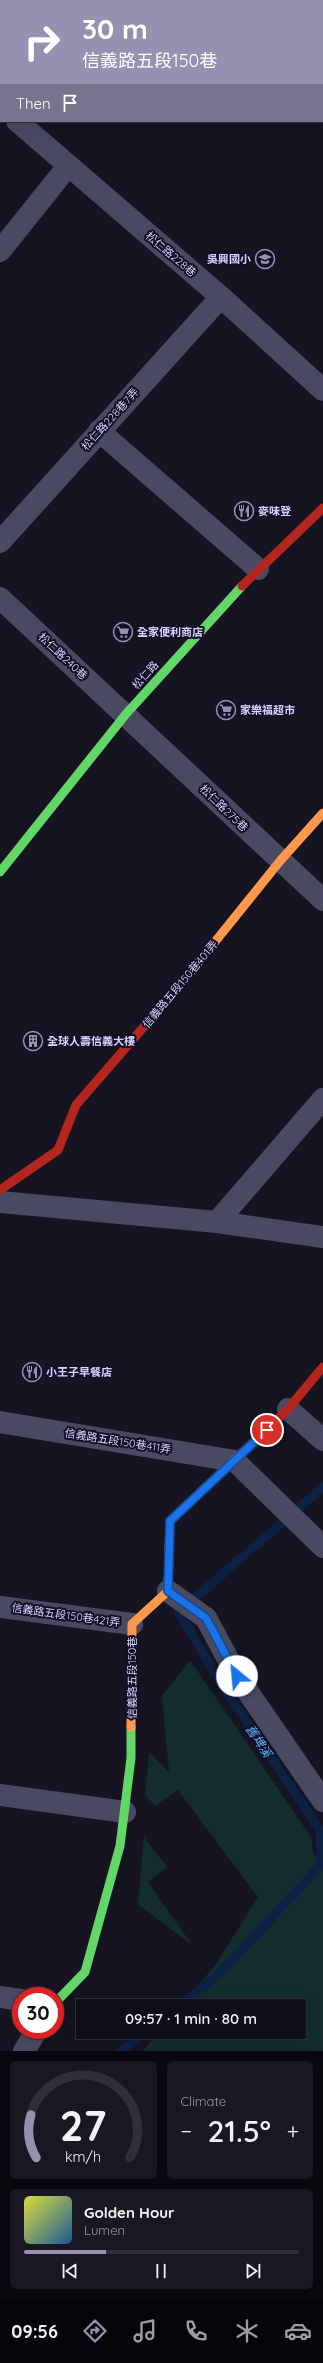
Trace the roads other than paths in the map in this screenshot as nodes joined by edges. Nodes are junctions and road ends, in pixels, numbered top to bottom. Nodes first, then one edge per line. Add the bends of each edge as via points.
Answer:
1 (18, 122) edge
2 (68, 166) junction
3 (0, 251) edge
4 (221, 297) junction
5 (323, 390) edge
6 (99, 431) junction
7 (323, 508) edge
8 (0, 542) edge
9 (258, 569) junction
10 (0, 598) edge
11 (126, 714) junction
12 (323, 814) edge
13 (280, 861) junction
14 (0, 872) edge
15 (323, 900) edge
16 (323, 1099) edge
17 (0, 1190) edge
18 (0, 1202) edge
19 (217, 1222) junction
20 (323, 1237) edge
21 (323, 1367) edge
22 (288, 1409) junction
23 (0, 1422) edge
24 (323, 1440) edge
25 (235, 1461) junction
26 (323, 1547) edge
27 (168, 1591) junction
28 (0, 1607) edge
29 (132, 1624) junction
30 (0, 1795) edge
31 (323, 1801) edge
32 (125, 1812) junction
33 (64, 1994) edge
34 (0, 1997) edge
35 (12, 1999) edge
36 (31, 2039) edge
37 (24, 2051) edge

1 - 2 street, 松仁路228巷
2 - 3 street
2 - 4 street, 松仁路228巷
4 - 5 street, 松仁路228巷
4 - 6 street, 松仁路228巷7弄
6 - 8 street, 松仁路228巷7弄
6 - 9 street
7 - 9 street, 松仁路
9 - 11 street, 松仁路
10 - 11 street, 松仁路240巷
11 - 13 street, 松仁路275巷
11 - 14 street, 松仁路
12 - 13 street, 信義路五段150巷401弄
13 - 15 street, 松仁路275巷
13 - 17 street, 信義路五段150巷401弄 via 193,970 76,1105 58,1150
16 - 19 street
18 - 19 street
19 - 20 street
21 - 22 street
22 - 24 street
22 - 25 street
23 - 25 street, 信義路五段150巷411弄
25 - 26 street
25 - 27 street via 170,1521
27 - 29 street, 信義路五段150巷
27 - 31 street via 206,1618 237,1676
28 - 29 street, 信義路五段150巷421弄
29 - 32 street, 信義路五段150巷 via 131,1758
30 - 32 street
32 - 33 street, 信義路五段150巷 via 120,1846 85,1972
34 - 35 street
36 - 37 street

